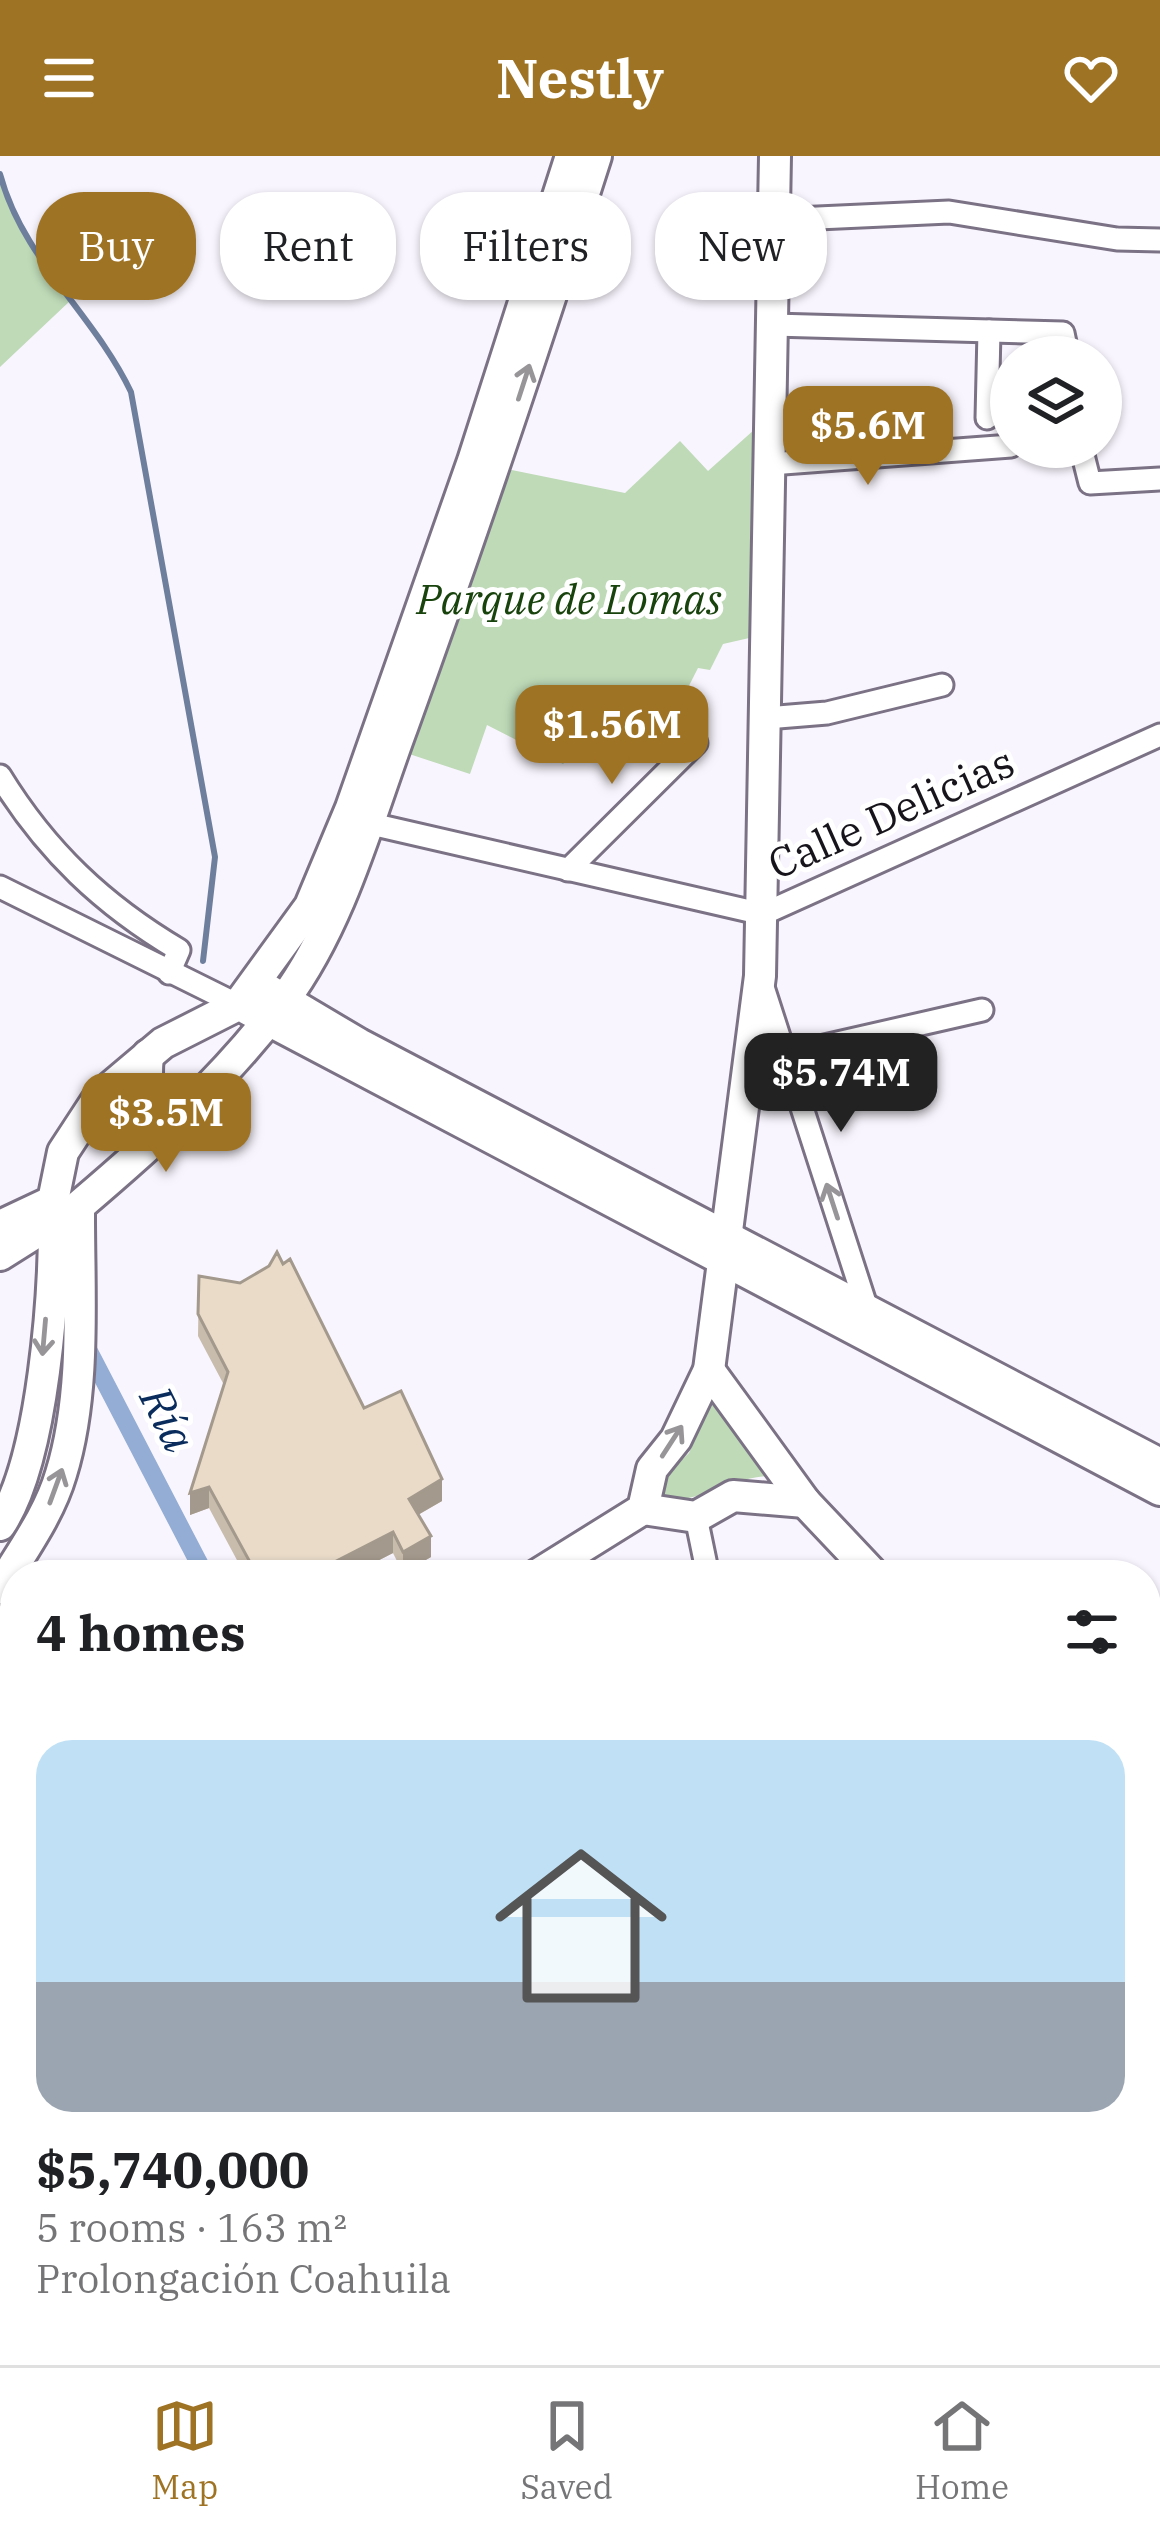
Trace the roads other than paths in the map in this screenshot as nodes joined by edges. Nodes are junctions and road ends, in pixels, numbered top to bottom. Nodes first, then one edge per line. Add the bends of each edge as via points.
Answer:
1 (571, 156) edge
2 (596, 156) edge
3 (775, 156) edge
4 (774, 192) edge
5 (827, 218) edge
6 (1160, 240) edge
7 (773, 300) edge
8 (773, 325) junction
9 (989, 331) junction
10 (1064, 336) edge
11 (987, 418) dead end
12 (497, 426) junction
13 (990, 449) edge
14 (770, 464) junction
15 (1086, 468) edge
16 (1160, 479) edge
17 (942, 686) dead end
18 (766, 718) junction
19 (1160, 735) edge
20 (696, 743) dead end
21 (0, 776) edge
22 (359, 816) junction
23 (568, 870) junction
24 (0, 887) edge
25 (763, 914) junction
26 (169, 973) junction
27 (760, 976) junction
28 (262, 1002) junction
29 (982, 1010) dead end
30 (148, 1055) junction
31 (785, 1055) junction
32 (165, 1133) junction
33 (66, 1211) junction
34 (0, 1226) edge
35 (723, 1250) junction
36 (0, 1255) edge
37 (868, 1312) junction
38 (709, 1370) junction
39 (1160, 1464) edge
40 (1160, 1490) edge
41 (805, 1502) junction
42 (643, 1509) junction
43 (696, 1517) junction
44 (0, 1525) edge
45 (17, 1560) edge
46 (561, 1560) edge
47 (705, 1560) edge
48 (860, 1560) edge

1 - 12 main road
12 -> 2 main road
3 - 4 main road
5 - 6 street via 949,212
7 - 8 main road
8 - 9 street
8 - 14 main road
9 - 10 street
9 - 11 street
12 - 22 main road
13 - 14 street
14 - 18 main road
15 - 16 street via 1090,483
17 - 18 street
18 - 25 main road
19 - 25 street, Calle Delicias
20 - 23 street
21 - 26 street via 27,820 94,892 178,950
22 - 23 street, Calle Delicias
22 - 28 main road
23 - 25 street, Calle Delicias
24 - 26 street
25 - 27 main road
26 - 28 street
27 - 31 street
27 - 35 main road
28 - 30 main road via 201,1019
28 - 32 main road via 237,1060
28 - 35 main road
29 - 31 street
30 - 32 main road via 148,1099
30 - 33 main road via 99,1097 63,1152
37 -> 31 street
32 - 33 main road
33 - 34 main road
33 - 36 main road
33 -> 44 main road via 34,1434
45 -> 33 main road via 62,1472 78,1365
35 - 37 main road
35 - 38 main road
35 - 40 main road
37 - 39 main road
38 - 41 main road
42 -> 38 main road via 652,1469
41 - 43 main road via 733,1496
41 - 48 main road
42 - 43 main road
42 - 46 main road
43 - 47 street

